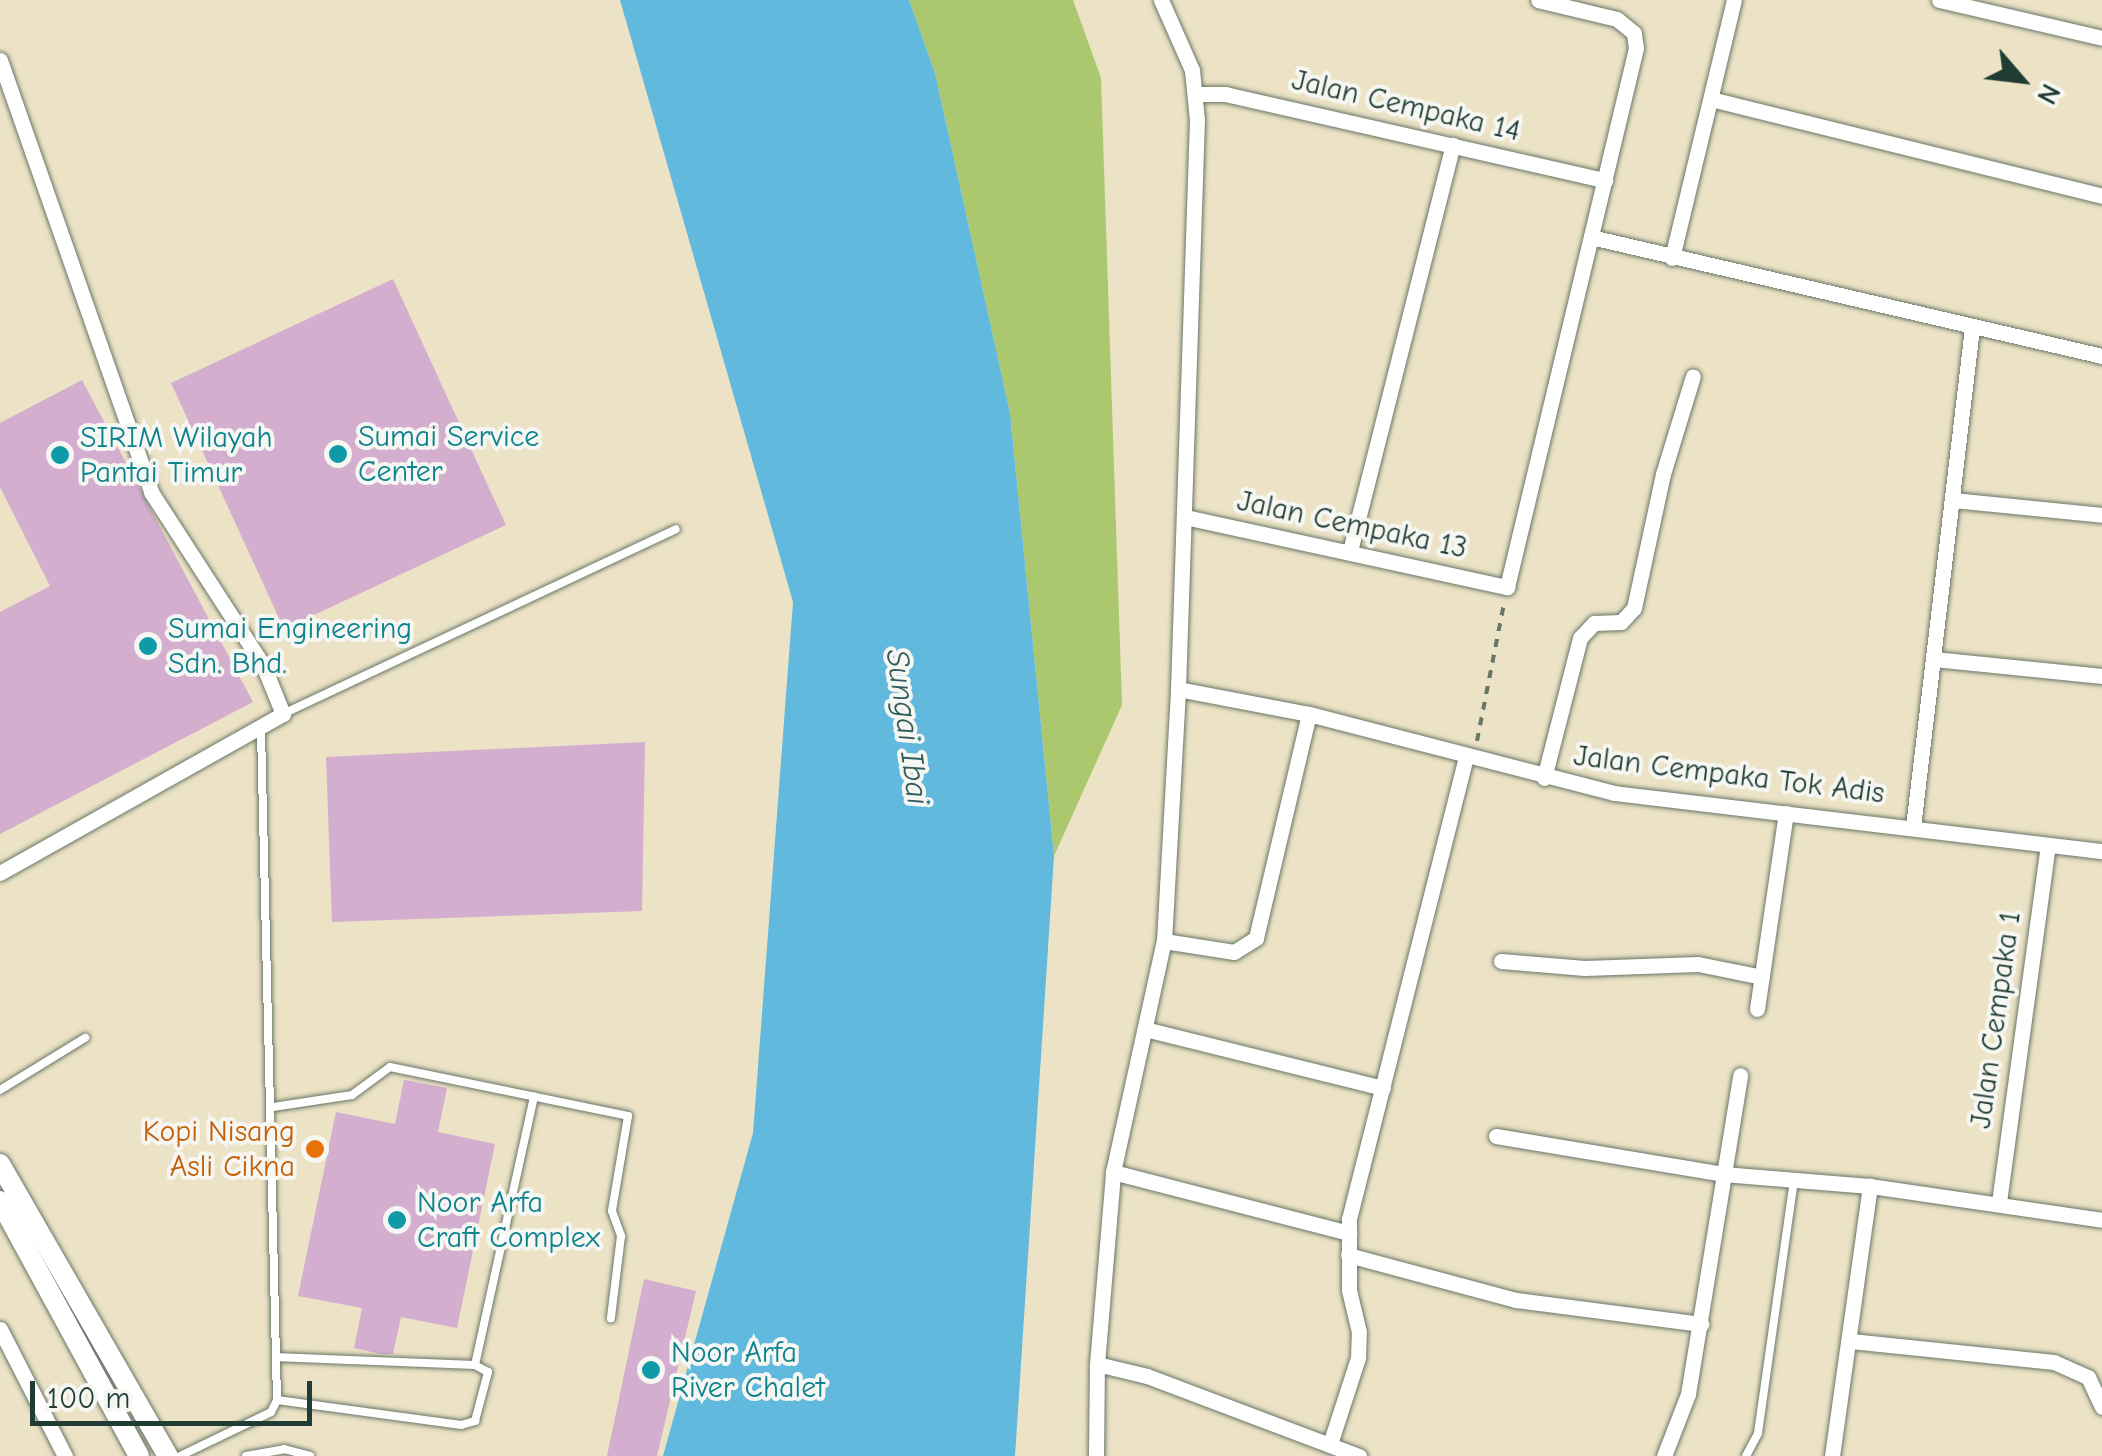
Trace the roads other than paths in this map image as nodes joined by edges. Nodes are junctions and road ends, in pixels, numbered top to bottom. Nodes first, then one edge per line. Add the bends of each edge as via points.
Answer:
1 (1161, 0) edge
2 (1538, 0) edge
3 (1734, 0) edge
4 (1939, 0) edge
5 (2102, 38) edge
6 (0, 60) edge
7 (1195, 94) junction
8 (1710, 100) junction
9 (1452, 145) junction
10 (1605, 180) junction
11 (2102, 196) edge
12 (1592, 237) junction
13 (1672, 258) junction
14 (1972, 328) junction
15 (2102, 356) edge
16 (1693, 376) dead end
17 (1954, 500) junction
18 (2102, 515) edge
19 (1185, 517) junction
20 (676, 529) dead end
21 (1350, 551) junction
22 (1934, 659) junction
23 (2102, 676) edge
24 (1178, 689) junction
25 (283, 714) junction
26 (1310, 714) junction
27 (260, 726) junction
28 (1466, 757) junction
29 (1544, 778) junction
30 (1786, 813) junction
31 (1913, 827) junction
32 (2048, 845) junction
33 (2102, 851) edge
34 (0, 872) edge
35 (1164, 941) junction
36 (1501, 961) dead end
37 (1762, 977) junction
38 (1757, 1008) dead end
39 (1144, 1030) junction
40 (85, 1038) dead end
41 (1740, 1075) dead end
42 (1383, 1088) junction
43 (0, 1090) edge
44 (534, 1096) junction
45 (273, 1107) junction
46 (1496, 1136) dead end
47 (0, 1164) edge
48 (1114, 1172) junction
49 (1724, 1174) junction
50 (1794, 1181) junction
51 (1870, 1186) junction
52 (0, 1200) edge
53 (1999, 1202) junction
54 (2102, 1220) edge
55 (1349, 1233) junction
56 (1348, 1255) junction
57 (611, 1318) dead end
58 (1700, 1324) junction
59 (0, 1329) edge
60 (1851, 1341) junction
61 (280, 1357) junction
62 (1097, 1364) junction
63 (475, 1365) junction
64 (277, 1400) junction
65 (2102, 1407) edge
66 (1330, 1444) junction
67 (65, 1456) edge
68 (139, 1456) edge
69 (168, 1456) edge
70 (180, 1456) edge
71 (246, 1456) edge
72 (310, 1456) edge
73 (1096, 1456) edge
74 (1359, 1456) edge
75 (1664, 1456) edge
76 (1746, 1456) edge
77 (1832, 1456) edge

1 - 7 street via 1192,70
2 - 10 street via 1617,19 1634,33
3 - 8 street
4 - 5 street
6 - 25 street via 151,492 263,665
7 - 9 street, Jalan Cempaka 14 via 1225,94
7 - 19 street
8 - 11 street
8 - 13 street
9 - 10 street, Jalan Cempaka 14
9 - 21 street
10 - 12 street
12 - 13 street
12 - 21 street, Jalan Cempaka 13 via 1507,587
13 - 14 street
14 - 15 street
14 - 17 street
16 - 29 street via 1634,608 1620,622 1594,623 1580,638
17 - 18 street
17 - 22 street
19 - 21 street, Jalan Cempaka 13
19 - 24 street
20 - 25 lane
22 - 23 street
22 - 31 street
24 - 26 street, Jalan Cempaka Tok Adis
24 - 35 street
25 - 27 street
26 - 28 street, Jalan Cempaka Tok Adis
26 - 35 street via 1256,938 1234,952
27 - 34 street
27 - 45 lane
28 - 29 street, Jalan Cempaka Tok Adis
28 - 42 street
29 - 30 street, Jalan Cempaka Tok Adis
30 - 31 street, Jalan Cempaka Tok Adis
30 - 37 street
31 - 32 street, Jalan Cempaka Tok Adis
32 - 33 street, Jalan Cempaka Tok Adis
32 - 53 street, Jalan Cempaka 1
35 - 39 street
36 - 37 street via 1585,968 1682,964
37 - 38 street
39 - 42 street
39 - 48 street
40 - 43 lane
41 - 49 street
42 - 55 street
44 - 45 lane via 390,1068 352,1095
44 - 57 lane via 628,1116 612,1211 621,1236
44 - 63 lane
45 - 61 lane
46 - 49 street
47 - 69 street
48 - 55 street
48 - 62 street
49 - 50 street
49 - 58 street
50 - 51 street
50 - 76 lane via 1758,1434
51 - 53 street
51 - 60 street
52 - 68 street
53 - 54 street
55 - 56 street
56 - 58 street via 1516,1300
56 - 66 street via 1358,1358
58 - 75 street via 1688,1394
59 - 67 street
60 - 65 street via 2054,1362 2088,1377
60 - 77 street
61 - 63 lane
61 - 64 lane
62 - 66 street via 1148,1376
62 - 73 street
63 - 64 lane via 488,1372 475,1421 460,1425
64 - 70 lane via 270,1412
66 - 74 street
71 - 72 lane via 284,1449

